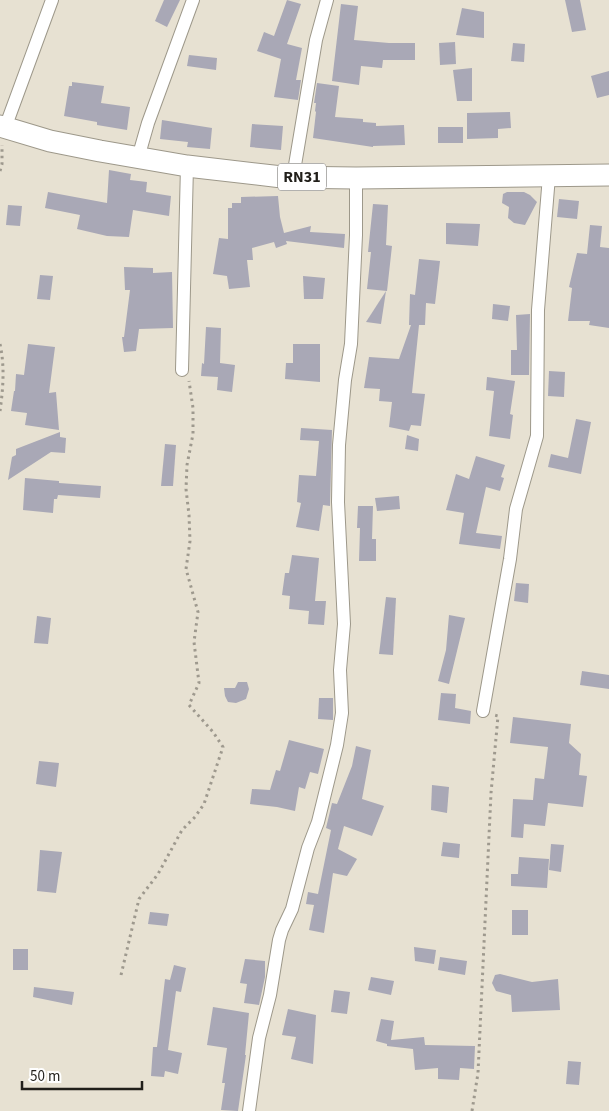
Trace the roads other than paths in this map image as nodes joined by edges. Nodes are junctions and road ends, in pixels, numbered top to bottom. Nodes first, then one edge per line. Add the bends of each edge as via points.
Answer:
1 (52, 0) edge
2 (193, 0) edge
3 (327, 0) edge
4 (3, 127) edge
5 (138, 158) junction
6 (187, 166) junction
7 (609, 175) edge
8 (549, 176) junction
9 (293, 177) junction
10 (356, 178) junction
11 (182, 370) road end
12 (484, 711) road end
13 (249, 1111) edge

1 - 4 street
2 - 5 street
3 - 9 street via 316,40
4 - 5 main road, RN31
5 - 6 main road, RN31
6 - 9 main road, RN31
6 - 11 street
7 - 8 main road, RN31
8 - 10 main road, RN31
8 - 12 street via 538,310 537,436 514,515 510,559
9 - 10 main road, RN31
10 - 13 street via 351,344 339,445 338,502 344,624 340,670 342,713 318,822 292,909 279,940 259,1038

